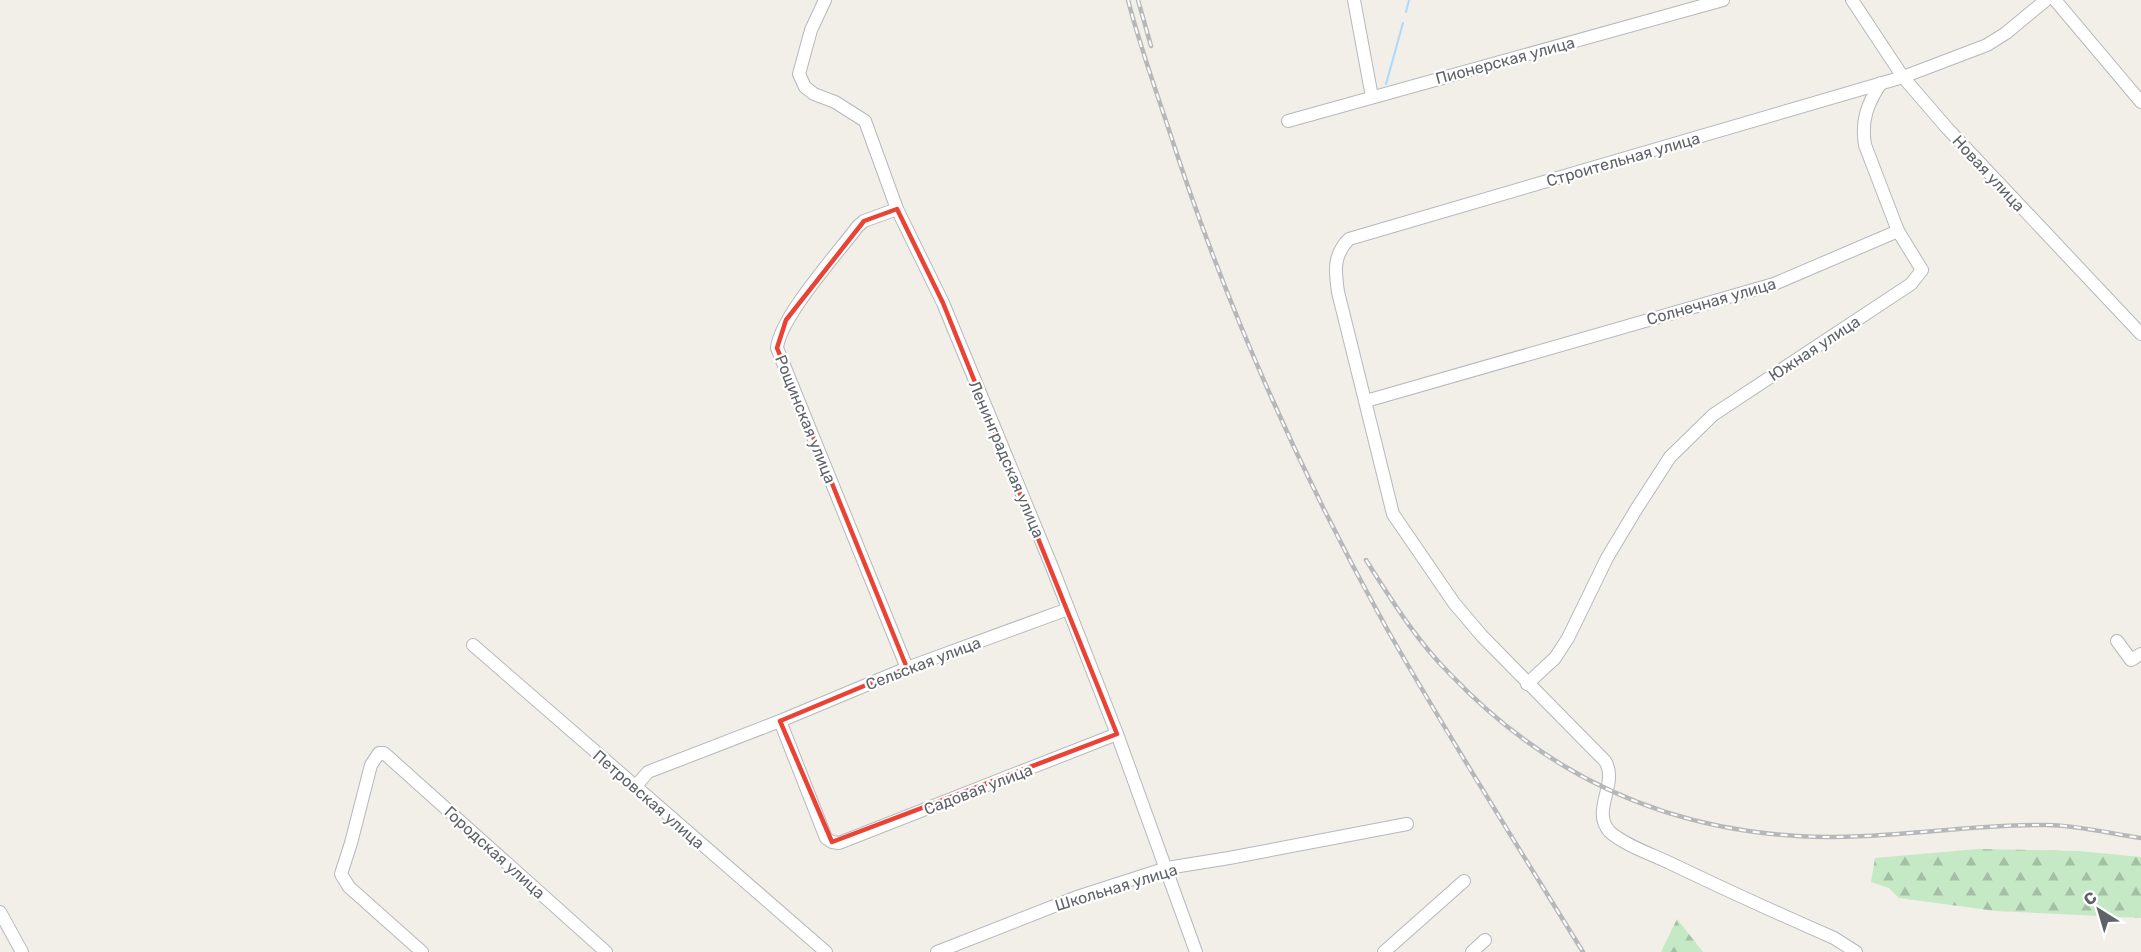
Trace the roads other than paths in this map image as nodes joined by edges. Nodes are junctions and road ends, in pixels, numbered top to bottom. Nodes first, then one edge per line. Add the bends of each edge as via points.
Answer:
1 (825, 0) edge
2 (1354, 0) edge
3 (1723, 0) edge
4 (1852, 0) edge
5 (2046, 0) edge
6 (2063, 2) edge
7 (1903, 77) junction
8 (1881, 83) junction
9 (1372, 96) junction
10 (2141, 102) edge
11 (1287, 121) dead end
12 (897, 209) junction
13 (1898, 231) junction
14 (2141, 334) edge
15 (1366, 401) junction
16 (1068, 609) junction
17 (2117, 641) dead end
18 (473, 645) dead end
19 (2141, 654) edge
20 (907, 668) junction
21 (1527, 684) junction
22 (780, 721) junction
23 (1117, 734) junction
24 (635, 787) junction
25 (1407, 824) dead end
26 (1167, 868) junction
27 (1464, 881) dead end
28 (0, 912) edge
29 (1485, 940) dead end
30 (21, 952) edge
31 (422, 952) edge
32 (606, 952) edge
33 (826, 952) edge
34 (937, 952) edge
35 (1196, 952) edge
36 (1384, 952) edge
37 (1472, 952) edge
38 (1856, 952) edge

1 - 12 street, Ленинградская улица via 811,30 800,74 805,87 814,94 865,121
2 - 9 street
3 - 9 street, Пионерская улица
4 - 7 street, Новая улица
5 - 7 street, Строительная улица via 1987,45
6 - 10 street
7 - 8 street, Строительная улица
7 - 14 street, Новая улица
8 - 13 street via 1865,112 1863,133
8 - 15 street, Строительная улица via 1349,239 1336,257 1338,292
9 - 11 street, Пионерская улица
12 - 16 street, Ленинградская улица via 943,303
12 - 20 street, Рощинская улица via 858,226 786,320 777,348
13 - 15 street, Солнечная улица via 1774,284
13 - 21 street, Южная улица via 1922,270 1911,284 1713,415 1670,457 1607,558 1568,638 1555,658
15 - 21 street, Строительная улица via 1393,514 1454,603
16 - 20 street, Сельская улица
16 - 23 street, Ленинградская улица
17 - 19 street via 2131,660
18 - 24 street, Петровская улица
20 - 22 street, Сельская улица
21 - 38 street, Строительная улица via 1610,768 1603,807 1603,820 1609,830 1660,859 1834,938
22 - 23 street, Садовая улица via 826,838 835,843
22 - 24 street, Сельская улица via 648,772
23 - 26 street, Ленинградская улица
24 - 33 street, Петровская улица
25 - 26 street, Школьная улица
26 - 34 street, Школьная улица via 1077,897
26 - 35 street, Ленинградская улица
27 - 36 street
28 - 30 street
29 - 37 street
31 - 32 street, Городская улица via 349,887 341,874 371,765 379,753 384,753

